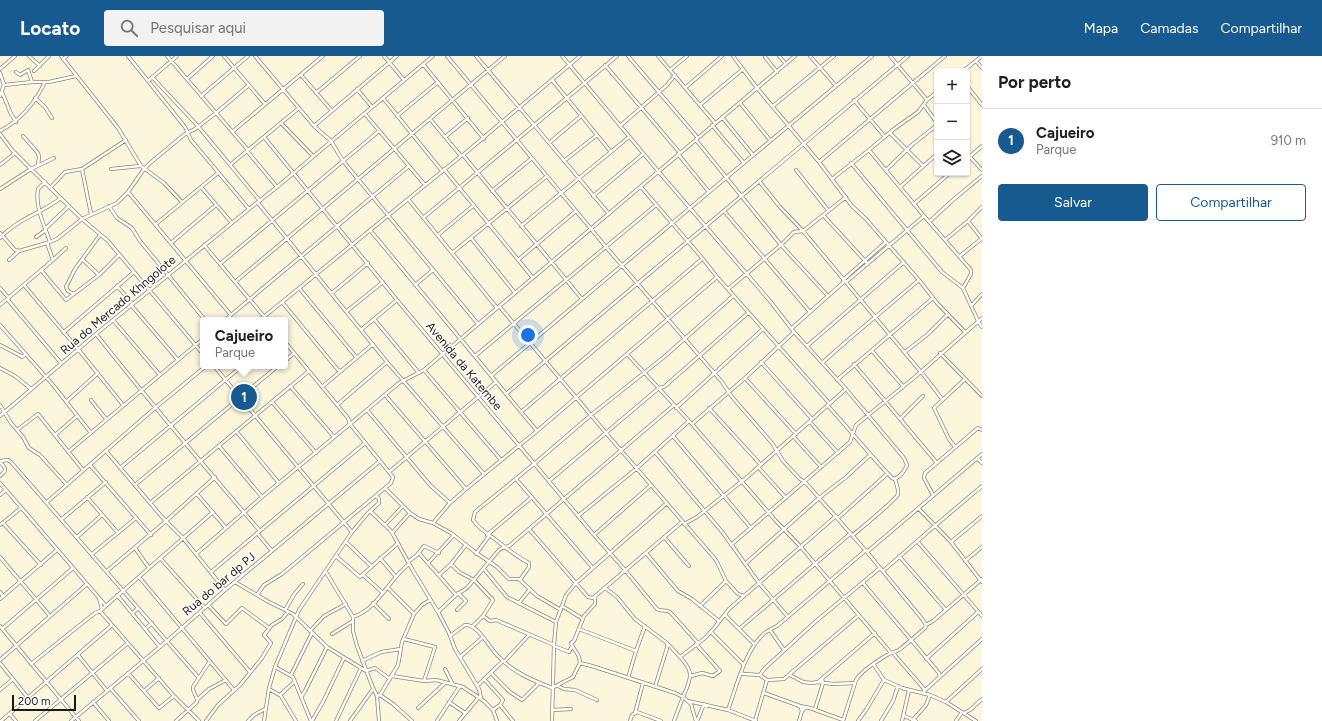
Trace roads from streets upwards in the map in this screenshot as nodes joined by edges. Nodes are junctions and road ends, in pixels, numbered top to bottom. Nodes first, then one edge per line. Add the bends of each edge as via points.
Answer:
1 (15, 56) edge
2 (29, 56) edge
3 (49, 56) edge
4 (60, 56) edge
5 (67, 56) edge
6 (128, 56) edge
7 (167, 56) edge
8 (177, 56) edge
9 (213, 56) edge
10 (224, 56) edge
11 (248, 56) edge
12 (255, 56) edge
13 (323, 56) edge
14 (360, 56) edge
15 (384, 56) edge
16 (397, 56) edge
17 (433, 56) edge
18 (447, 56) edge
19 (476, 56) edge
20 (505, 56) edge
21 (562, 56) edge
22 (580, 56) edge
23 (616, 56) edge
24 (628, 56) edge
25 (658, 56) edge
26 (687, 56) edge
27 (722, 56) edge
28 (732, 56) edge
29 (779, 56) edge
30 (795, 56) edge
31 (810, 56) edge
32 (834, 56) edge
33 (872, 56) edge
34 (890, 56) edge
35 (908, 56) edge
36 (945, 56) edge
37 (982, 56) edge
38 (319, 57) edge
39 (765, 57) dead end
40 (63, 59) junction
41 (976, 60) junction
42 (171, 61) junction
43 (390, 62) junction
44 (423, 64) junction
45 (786, 64) junction
46 (570, 65) junction
47 (605, 65) junction
48 (897, 65) junction
49 (40, 66) junction
50 (234, 67) junction
51 (820, 68) junction
52 (967, 68) edge
53 (982, 68) edge
54 (0, 69) edge
55 (743, 69) junction
56 (670, 70) junction
57 (34, 71) dead end
58 (489, 71) junction
59 (16, 72) dead end
60 (777, 72) junction
61 (0, 73) edge
62 (301, 75) junction
63 (675, 75) junction
64 (76, 76) junction
65 (152, 77) junction
66 (187, 79) junction
67 (404, 80) junction
68 (552, 80) junction
69 (148, 81) junction
70 (1, 82) edge
71 (32, 82) junction
72 (45, 82) junction
73 (438, 82) junction
74 (584, 83) junction
75 (913, 84) junction
76 (4, 85) junction
77 (249, 85) junction
78 (471, 85) junction
79 (836, 86) junction
80 (685, 88) junction
81 (757, 88) junction
82 (357, 89) junction
83 (283, 90) junction
84 (970, 90) edge
85 (2, 92) junction
86 (658, 92) junction
87 (316, 93) junction
88 (934, 94) edge
89 (0, 96) edge
90 (201, 96) junction
91 (35, 98) junction
92 (383, 98) junction
93 (566, 98) junction
94 (453, 100) junction
95 (854, 100) junction
96 (927, 100) junction
97 (740, 103) junction
98 (265, 104) junction
99 (700, 105) junction
100 (924, 105) junction
101 (982, 105) edge
102 (773, 106) junction
103 (372, 107) junction
104 (641, 107) junction
105 (299, 108) junction
106 (520, 108) junction
107 (332, 111) junction
108 (216, 113) junction
109 (364, 114) junction
110 (397, 116) junction
111 (582, 116) junction
112 (722, 117) junction
113 (52, 118) dead end
114 (468, 118) junction
115 (430, 119) junction
116 (870, 119) junction
117 (934, 120) edge
118 (16, 122) junction
119 (281, 122) junction
120 (502, 123) junction
121 (714, 124) junction
122 (534, 125) junction
123 (788, 125) junction
124 (314, 126) junction
125 (620, 126) junction
126 (198, 127) junction
127 (934, 127) edge
128 (379, 131) junction
129 (0, 132) edge
130 (189, 132) junction
131 (232, 132) junction
132 (890, 133) junction
133 (412, 134) junction
134 (597, 135) junction
135 (23, 136) dead end
136 (264, 137) junction
137 (445, 137) junction
138 (629, 137) junction
139 (885, 137) junction
140 (484, 139) junction
141 (697, 139) junction
142 (126, 140) junction
143 (517, 140) junction
144 (770, 140) junction
145 (331, 141) junction
146 (549, 143) junction
147 (803, 144) junction
148 (982, 146) edge
149 (394, 149) junction
150 (869, 150) junction
151 (907, 150) junction
152 (247, 151) junction
153 (15, 152) junction
154 (611, 152) junction
155 (643, 154) junction
156 (679, 154) junction
157 (753, 154) junction
158 (313, 156) junction
159 (462, 156) junction
160 (934, 157) edge
161 (970, 157) joint
162 (54, 158) dead end
163 (532, 158) junction
164 (343, 161) junction
165 (564, 161) junction
166 (819, 162) junction
167 (744, 163) junction
168 (851, 163) junction
169 (0, 165) edge
170 (38, 165) junction
171 (230, 165) junction
172 (141, 166) junction
173 (409, 166) junction
174 (923, 166) junction
175 (31, 169) junction
176 (82, 169) junction
177 (111, 169) dead end
178 (144, 169) junction
179 (443, 170) junction
180 (796, 170) dead end
181 (886, 170) junction
182 (982, 170) edge
183 (658, 171) junction
184 (218, 173) junction
185 (294, 173) junction
186 (477, 173) junction
187 (547, 176) junction
188 (947, 176) edge
189 (982, 176) edge
190 (727, 177) junction
191 (358, 178) junction
192 (578, 179) junction
193 (832, 179) junction
194 (759, 180) junction
195 (45, 182) junction
196 (425, 185) junction
197 (201, 187) junction
198 (277, 187) junction
199 (641, 187) junction
200 (900, 187) junction
201 (50, 188) junction
202 (460, 188) junction
203 (0, 190) edge
204 (308, 190) junction
205 (492, 191) junction
206 (128, 192) junction
207 (709, 192) junction
208 (561, 193) junction
209 (373, 196) junction
210 (593, 196) junction
211 (742, 196) junction
212 (846, 197) junction
213 (61, 198) junction
214 (408, 199) junction
215 (182, 202) junction
216 (259, 202) junction
217 (914, 204) junction
218 (216, 205) junction
219 (656, 205) junction
220 (69, 206) junction
221 (109, 206) junction
222 (474, 206) junction
223 (982, 207) edge
224 (322, 208) junction
225 (690, 208) junction
226 (249, 209) junction
227 (507, 209) junction
228 (724, 210) junction
229 (828, 210) junction
230 (39, 211) junction
231 (576, 211) junction
232 (91, 214) junction
233 (609, 214) junction
234 (388, 215) junction
235 (823, 215) junction
236 (924, 216) junction
237 (423, 218) junction
238 (82, 219) junction
239 (272, 220) junction
240 (968, 221) junction
241 (929, 222) junction
242 (232, 223) junction
243 (672, 223) junction
244 (156, 224) junction
245 (489, 224) junction
246 (337, 226) junction
247 (521, 226) junction
248 (705, 226) junction
249 (591, 229) junction
250 (46, 230) junction
251 (370, 230) junction
252 (908, 230) junction
253 (803, 231) junction
254 (100, 235) junction
255 (438, 235) junction
256 (1, 236) edge
257 (36, 237) dead end
258 (286, 238) junction
259 (471, 238) junction
260 (982, 239) edge
261 (945, 240) junction
262 (687, 241) junction
263 (48, 242) junction
264 (886, 242) junction
265 (171, 243) junction
266 (536, 244) junction
267 (204, 245) junction
268 (352, 245) junction
269 (781, 245) junction
270 (889, 245) junction
271 (606, 247) junction
272 (66, 248) dead end
273 (19, 251) junction
274 (452, 253) junction
275 (119, 255) junction
276 (301, 256) junction
277 (960, 256) junction
278 (82, 259) junction
279 (702, 259) junction
280 (764, 259) junction
281 (9, 260) dead end
282 (53, 260) junction
283 (186, 260) junction
284 (518, 260) junction
285 (551, 262) junction
286 (866, 262) junction
287 (904, 262) junction
288 (368, 263) junction
289 (220, 264) junction
290 (621, 265) junction
291 (42, 270) junction
292 (433, 270) junction
293 (134, 272) junction
294 (316, 274) junction
295 (746, 274) junction
296 (99, 275) junction
297 (168, 275) junction
298 (533, 278) junction
299 (717, 278) junction
300 (566, 280) junction
301 (919, 280) junction
302 (845, 281) junction
303 (235, 282) junction
304 (383, 282) junction
305 (636, 283) junction
306 (24, 285) junction
307 (416, 285) junction
308 (117, 286) junction
309 (0, 288) edge
310 (299, 288) junction
311 (963, 288) junction
312 (728, 289) junction
313 (149, 290) junction
314 (332, 293) junction
315 (515, 293) junction
316 (74, 294) junction
317 (982, 294) edge
318 (734, 296) junction
319 (828, 296) junction
320 (8, 298) junction
321 (582, 298) junction
322 (933, 298) junction
323 (249, 299) junction
324 (397, 300) junction
325 (860, 300) junction
326 (282, 302) junction
327 (652, 302) junction
328 (0, 305) edge
329 (132, 305) junction
330 (972, 306) junction
331 (498, 307) junction
332 (347, 311) junction
333 (810, 312) junction
334 (748, 313) junction
335 (948, 314) junction
336 (231, 315) junction
337 (264, 316) joint
338 (202, 317) edge
339 (229, 317) edge
340 (875, 317) junction
341 (982, 318) edge
342 (374, 319) junction
343 (113, 320) junction
344 (668, 320) junction
345 (978, 321) junction
346 (478, 324) junction
347 (514, 324) junction
348 (0, 326) edge
349 (982, 327) edge
350 (792, 328) junction
351 (362, 329) junction
352 (763, 329) junction
353 (64, 332) junction
354 (794, 332) junction
355 (965, 332) junction
356 (96, 334) junction
357 (889, 334) junction
358 (460, 339) junction
359 (684, 339) junction
360 (200, 342) edge
361 (530, 342) junction
362 (373, 344) junction
363 (0, 345) edge
364 (196, 345) junction
365 (288, 346) edge
366 (807, 346) junction
367 (778, 347) junction
368 (78, 349) junction
369 (200, 350) edge
370 (872, 351) junction
371 (905, 352) junction
372 (294, 353) junction
373 (940, 353) junction
374 (26, 354) junction
375 (442, 354) junction
376 (627, 354) junction
377 (475, 356) junction
378 (699, 356) junction
379 (288, 358) edge
380 (357, 358) junction
381 (178, 360) junction
382 (545, 360) junction
383 (387, 362) junction
384 (761, 362) junction
385 (61, 363) junction
386 (822, 363) junction
387 (854, 364) junction
388 (0, 368) edge
389 (202, 369) edge
390 (217, 369) edge
391 (238, 369) edge
392 (274, 369) edge
393 (424, 370) junction
394 (309, 371) junction
395 (340, 372) junction
396 (419, 372) junction
397 (643, 372) junction
398 (920, 372) junction
399 (98, 373) junction
400 (713, 373) junction
401 (160, 375) junction
402 (491, 376) junction
403 (46, 377) junction
404 (229, 377) junction
405 (560, 378) junction
406 (744, 378) junction
407 (965, 379) junction
408 (226, 380) junction
409 (837, 380) junction
410 (404, 381) junction
411 (496, 382) junction
412 (231, 386) junction
413 (290, 386) junction
414 (903, 386) junction
415 (322, 387) junction
416 (659, 388) junction
417 (31, 389) junction
418 (846, 389) junction
419 (141, 391) junction
420 (729, 391) junction
421 (506, 394) junction
422 (385, 395) junction
423 (923, 396) dead end
424 (982, 396) edge
425 (241, 397) junction
426 (479, 397) junction
427 (576, 397) junction
428 (942, 399) junction
429 (91, 400) dead end
430 (886, 401) junction
431 (66, 402) junction
432 (272, 402) junction
433 (0, 405) edge
434 (123, 405) junction
435 (337, 405) junction
436 (829, 405) junction
437 (675, 406) junction
438 (157, 407) junction
439 (709, 408) junction
440 (366, 410) junction
441 (4, 412) junction
442 (460, 412) junction
443 (521, 412) junction
444 (255, 415) junction
445 (590, 415) junction
446 (868, 415) junction
447 (0, 416) edge
448 (77, 416) junction
449 (901, 418) junction
450 (106, 419) junction
451 (811, 420) junction
452 (691, 422) junction
453 (350, 424) junction
454 (170, 426) junction
455 (443, 427) junction
456 (17, 430) junction
457 (982, 430) edge
458 (236, 431) junction
459 (537, 431) junction
460 (91, 433) junction
461 (606, 433) junction
462 (796, 434) junction
463 (853, 434) junction
464 (55, 435) junction
465 (673, 436) junction
466 (793, 436) junction
467 (334, 437) junction
468 (426, 442) junction
469 (186, 443) junction
470 (364, 443) junction
471 (219, 446) junction
472 (519, 446) junction
473 (955, 447) junction
474 (620, 450) junction
475 (778, 450) junction
476 (106, 451) junction
477 (68, 452) junction
478 (655, 452) junction
479 (316, 453) junction
480 (838, 453) junction
481 (982, 454) edge
482 (870, 455) junction
483 (407, 457) junction
484 (977, 458) junction
485 (8, 460) junction
486 (501, 460) junction
487 (0, 461) edge
488 (201, 461) junction
489 (380, 461) junction
490 (938, 463) junction
491 (982, 463) edge
492 (534, 464) junction
493 (90, 465) junction
494 (761, 465) junction
495 (4, 466) junction
496 (298, 467) junction
497 (758, 467) junction
498 (821, 467) junction
499 (120, 468) junction
500 (637, 468) junction
501 (83, 470) junction
502 (389, 472) junction
503 (484, 474) junction
504 (888, 474) junction
505 (0, 476) edge
506 (215, 477) junction
507 (516, 479) junction
508 (895, 479) junction
509 (549, 481) junction
510 (741, 481) junction
511 (106, 482) junction
512 (280, 482) junction
513 (805, 482) junction
514 (0, 483) edge
515 (67, 485) junction
516 (135, 485) junction
517 (651, 485) junction
518 (313, 486) junction
519 (982, 486) edge
520 (385, 488) junction
521 (466, 489) junction
522 (6, 490) junction
523 (197, 494) junction
524 (0, 495) edge
525 (933, 495) junction
526 (376, 496) junction
527 (723, 496) junction
528 (87, 497) junction
529 (262, 497) junction
530 (532, 497) junction
531 (786, 498) junction
532 (820, 498) junction
533 (564, 499) junction
534 (47, 502) junction
535 (150, 503) junction
536 (450, 503) junction
537 (667, 504) junction
538 (329, 505) junction
539 (402, 506) junction
540 (22, 508) junction
541 (919, 509) junction
542 (370, 511) junction
543 (705, 511) junction
544 (213, 512) junction
545 (769, 512) junction
546 (244, 513) junction
547 (410, 513) junction
548 (547, 514) junction
549 (102, 515) junction
550 (578, 516) junction
551 (982, 516) edge
552 (837, 517) junction
553 (136, 518) junction
554 (62, 520) junction
555 (166, 521) junction
556 (3, 523) junction
557 (344, 523) junction
558 (433, 523) junction
559 (683, 523) junction
560 (0, 525) edge
561 (385, 525) junction
562 (936, 526) junction
563 (226, 528) junction
564 (751, 528) junction
565 (529, 529) junction
566 (784, 529) junction
567 (258, 532) junction
568 (352, 532) junction
569 (118, 533) junction
570 (392, 533) junction
571 (852, 534) junction
572 (150, 535) junction
573 (454, 535) junction
574 (488, 535) junction
575 (594, 535) junction
576 (77, 537) junction
577 (664, 537) junction
578 (183, 538) junction
579 (917, 541) junction
580 (346, 542) junction
581 (951, 542) junction
582 (398, 543) junction
583 (731, 545) junction
584 (465, 546) junction
585 (800, 546) junction
586 (504, 547) junction
587 (982, 547) edge
588 (135, 548) junction
589 (57, 550) junction
590 (272, 551) junction
591 (867, 551) junction
592 (419, 553) junction
593 (439, 553) junction
594 (610, 553) junction
595 (646, 553) junction
596 (92, 554) junction
597 (196, 554) junction
598 (476, 554) junction
599 (336, 556) junction
600 (899, 556) junction
601 (0, 557) edge
602 (160, 558) junction
603 (380, 558) junction
604 (965, 561) junction
605 (37, 562) junction
606 (490, 562) junction
607 (408, 563) junction
608 (428, 563) junction
609 (746, 563) junction
610 (815, 563) junction
611 (451, 564) junction
612 (41, 565) junction
613 (372, 566) junction
614 (690, 566) dead end
615 (37, 568) junction
616 (73, 568) junction
617 (149, 568) junction
618 (593, 568) junction
619 (880, 568) junction
620 (484, 569) junction
621 (625, 570) junction
622 (107, 571) junction
623 (883, 571) junction
624 (211, 572) junction
625 (326, 572) junction
626 (363, 575) junction
627 (439, 575) junction
628 (139, 577) junction
629 (396, 577) junction
630 (474, 580) junction
631 (520, 580) junction
632 (830, 580) junction
633 (21, 581) junction
634 (726, 581) junction
635 (981, 581) edge
636 (235, 582) junction
637 (576, 583) junction
638 (759, 583) junction
639 (862, 583) junction
640 (87, 584) junction
641 (303, 584) dead end
642 (388, 588) junction
643 (605, 588) junction
644 (123, 590) junction
645 (225, 590) junction
646 (530, 590) junction
647 (0, 592) edge
648 (383, 593) junction
649 (457, 594) junction
650 (738, 594) junction
651 (117, 595) junction
652 (257, 595) junction
653 (963, 595) junction
654 (3, 596) junction
655 (744, 596) junction
656 (98, 597) junction
657 (595, 597) junction
658 (844, 598) junction
659 (0, 599) edge
660 (35, 599) junction
661 (430, 600) junction
662 (773, 600) junction
663 (738, 601) junction
664 (519, 603) junction
665 (346, 604) junction
666 (373, 604) junction
667 (106, 606) junction
668 (208, 606) junction
669 (562, 606) junction
670 (700, 606) junction
671 (138, 608) junction
672 (205, 608) junction
673 (101, 610) junction
674 (457, 610) dead end
675 (561, 610) junction
676 (946, 610) junction
677 (286, 611) junction
678 (438, 612) junction
679 (978, 612) junction
680 (133, 613) junction
681 (200, 613) junction
682 (414, 614) junction
683 (725, 615) junction
684 (859, 615) junction
685 (50, 616) junction
686 (483, 616) junction
687 (982, 616) edge
688 (296, 617) junction
689 (353, 617) junction
690 (788, 617) junction
691 (389, 619) dead end
692 (583, 619) junction
693 (353, 621) junction
694 (719, 621) junction
695 (556, 622) junction
696 (152, 624) junction
697 (112, 625) junction
698 (926, 625) junction
699 (473, 626) junction
700 (645, 626) junction
701 (1, 628) edge
702 (182, 628) junction
703 (269, 628) junction
704 (145, 629) junction
705 (739, 629) junction
706 (579, 630) junction
707 (770, 630) junction
708 (311, 632) junction
709 (711, 632) junction
710 (332, 634) dead end
711 (875, 634) junction
712 (530, 635) junction
713 (450, 636) junction
714 (483, 637) junction
715 (404, 639) junction
716 (982, 639) edge
717 (911, 640) junction
718 (167, 641) junction
719 (128, 643) junction
720 (697, 644) junction
721 (754, 644) junction
722 (554, 645) junction
723 (16, 646) junction
724 (572, 646) junction
725 (160, 647) junction
726 (327, 647) junction
727 (669, 648) junction
728 (401, 649) junction
729 (784, 650) junction
730 (636, 651) junction
731 (892, 653) junction
732 (685, 654) junction
733 (78, 655) junction
734 (460, 657) junction
735 (680, 657) junction
736 (344, 658) junction
737 (926, 659) junction
738 (143, 661) junction
739 (210, 661) junction
740 (0, 662) edge
741 (504, 662) junction
742 (685, 662) junction
743 (363, 663) junction
744 (580, 663) junction
745 (31, 664) junction
746 (874, 664) junction
747 (744, 665) junction
748 (274, 667) junction
749 (361, 668) junction
750 (445, 669) dead end
751 (982, 669) edge
752 (93, 672) junction
753 (250, 672) junction
754 (366, 672) junction
755 (128, 673) junction
756 (491, 673) junction
757 (741, 673) junction
758 (939, 673) junction
759 (943, 674) junction
760 (291, 675) junction
761 (760, 675) junction
762 (789, 675) junction
763 (691, 676) junction
764 (940, 677) junction
765 (159, 678) junction
766 (199, 678) junction
767 (391, 678) junction
768 (628, 678) junction
769 (13, 679) junction
770 (822, 679) junction
771 (226, 680) junction
772 (484, 680) junction
773 (767, 680) junction
774 (884, 680) junction
775 (424, 681) junction
776 (46, 682) junction
777 (294, 682) junction
778 (818, 682) junction
779 (445, 683) junction
780 (452, 683) junction
781 (539, 683) junction
782 (643, 683) junction
783 (823, 683) junction
784 (855, 683) junction
785 (558, 685) junction
786 (460, 686) junction
787 (477, 686) junction
788 (898, 686) junction
789 (655, 687) junction
790 (110, 688) junction
791 (373, 688) junction
792 (552, 688) junction
793 (269, 689) junction
794 (0, 690) edge
795 (107, 690) junction
796 (234, 690) junction
797 (909, 690) junction
798 (925, 690) junction
799 (144, 691) junction
800 (764, 693) junction
801 (922, 693) junction
802 (280, 695) junction
803 (378, 695) junction
804 (930, 695) junction
805 (174, 696) junction
806 (198, 697) junction
807 (301, 697) junction
808 (480, 697) junction
809 (682, 697) junction
810 (28, 698) junction
811 (61, 699) junction
812 (982, 699) edge
813 (597, 700) dead end
814 (688, 701) junction
815 (93, 702) junction
816 (449, 702) junction
817 (946, 702) junction
818 (704, 704) junction
819 (500, 705) junction
820 (800, 706) junction
821 (806, 707) junction
822 (418, 708) dead end
823 (265, 709) junction
824 (571, 709) dead end
825 (815, 709) junction
826 (187, 710) junction
827 (493, 710) junction
828 (553, 710) junction
829 (728, 710) junction
830 (802, 710) junction
831 (970, 710) junction
832 (963, 712) junction
833 (465, 713) junction
834 (634, 713) junction
835 (10, 714) junction
836 (904, 716) junction
837 (76, 717) junction
838 (379, 717) junction
839 (970, 717) junction
840 (912, 720) edge
841 (1, 721) edge
842 (16, 721) edge
843 (35, 721) edge
844 (71, 721) edge
845 (79, 721) edge
846 (109, 721) edge
847 (138, 721) edge
848 (176, 721) edge
849 (199, 721) edge
850 (206, 721) edge
851 (248, 721) edge
852 (264, 721) edge
853 (296, 721) edge
854 (311, 721) edge
855 (336, 721) edge
856 (350, 721) edge
857 (376, 721) edge
858 (379, 721) edge
859 (412, 721) edge
860 (437, 721) edge
861 (459, 721) edge
862 (497, 721) edge
863 (513, 721) edge
864 (552, 721) edge
865 (630, 721) edge
866 (662, 721) edge
867 (674, 721) edge
868 (697, 721) edge
869 (755, 721) edge
870 (798, 721) edge
871 (843, 721) edge
872 (858, 721) edge
873 (881, 721) edge
874 (902, 721) edge
875 (916, 721) edge
876 (956, 721) edge
877 (976, 721) edge

1 - 54 street
2 - 49 street
3 - 49 street
4 - 40 street
5 - 40 street
6 - 69 street
7 - 42 street
8 - 42 street
9 - 66 street
10 - 50 street
11 - 50 street
12 - 83 street
13 - 38 street
14 - 87 street
15 - 43 street
16 - 43 street
17 - 44 street, Rua do Mercado Khngolote
18 - 78 street
19 - 58 street
20 - 58 street
21 - 46 street
22 - 46 street
23 - 47 street
24 - 86 street
25 - 56 street
26 - 56 street
27 - 80 street
28 - 55 street
29 - 45 street
30 - 45 street
31 - 51 street
32 - 51 street
33 - 79 street
34 - 48 street
35 - 48 street
36 - 75 street
37 - 41 street
38 - 62 street
39 - 60 street
40 - 64 street
41 - 52 street
41 - 53 street
42 - 65 street
42 - 66 street
43 - 67 street
43 - 82 street
44 - 67 street, Rua do Mercado Khngolote
44 - 73 street
45 - 60 street
46 - 68 street
46 - 74 street
47 - 74 street
47 - 104 street
48 - 75 street
48 - 95 street
49 - 57 street
50 - 77 street
50 - 90 street
51 - 79 street
51 - 102 street
55 - 81 street
55 - 99 street
56 - 63 street
58 - 78 street
58 - 106 street
59 - 71 street via 20,75 28,70
60 - 81 street
61 - 70 street
62 - 83 street
62 - 87 street
63 - 80 street
63 - 86 street
64 - 72 street
64 - 142 street
65 - 69 street
65 - 126 street
66 - 90 street
67 - 92 street, Rua do Mercado Khngolote
68 - 93 street
68 - 106 street
69 - 130 street
70 - 76 street
71 - 72 street
71 - 76 street
72 - 91 street
73 - 94 street
73 - 110 street
74 - 93 street
74 - 125 street
75 - 96 street
75 - 116 street
76 - 85 street
77 - 98 street
77 - 108 street
78 - 94 street
78 - 120 street
79 - 123 street
80 - 99 street
81 - 97 street
81 - 102 street
82 - 103 street
82 - 107 street
83 - 98 street
83 - 105 street
84 - 101 street
85 - 89 street
85 - 118 street
86 - 104 street
86 - 141 street
87 - 107 street
88 - 96 street
90 - 108 street
91 - 113 street
91 - 118 street
92 - 103 street, Rua do Mercado Khngolote
92 - 110 street
93 - 111 street
93 - 122 street
94 - 114 street
94 - 115 street
95 - 116 street
95 - 147 street
96 - 100 street
97 - 112 street
97 - 144 street
98 - 131 street
99 - 121 street
100 - 117 street
100 - 132 street
102 - 123 street
103 - 109 street, Rua do Mercado Khngolote
104 - 125 street
104 - 156 street
105 - 119 street
105 - 124 street
106 - 120 street
106 - 122 street
107 - 124 street
108 - 126 street
108 - 131 street
109 - 128 street
109 - 145 street, Rua do Mercado Khngolote
110 - 133 street
111 - 134 street
111 - 146 street
112 - 121 street
112 - 157 street
114 - 137 street
114 - 140 street
115 - 133 street
115 - 137 street
116 - 139 street
116 - 166 street
118 - 129 street
119 - 136 street
119 - 158 street
120 - 140 street
120 - 143 street
121 - 141 street
121 - 167 street
122 - 143 street
122 - 146 street
123 - 144 street
123 - 147 street
124 - 145 street
125 - 138 street
126 - 130 street
126 - 171 street
127 - 151 street
128 - 149 street
128 - 164 street
129 - 153 street
130 - 178 street
130 - 184 street via 191,140
131 - 152 street
132 - 139 street
132 - 151 street
133 - 149 street
133 - 179 street
134 - 154 street
134 - 165 street
135 - 170 street via 38,153
136 - 152 street
136 - 185 street
137 - 159 street
138 - 154 street
138 - 155 street
139 - 150 street
140 - 159 street
141 - 156 street
141 - 190 street
142 - 172 street
142 - 176 street
143 - 163 street
143 - 186 street
144 - 157 street
145 - 158 street, Rua do Mercado Khngolote
145 - 164 street
146 - 165 street
147 - 166 street
147 - 194 street
148 - 161 street
149 - 173 street
149 - 191 street
150 - 168 street
150 - 181 street
151 - 174 street
151 - 181 street
152 - 171 street
152 - 198 street
153 - 169 street
153 - 175 street
154 - 192 street
155 - 183 street
155 - 210 street
156 - 183 street
156 - 207 street
157 - 167 street
158 - 185 street, Rua do Mercado Khngolote
159 - 179 street
159 - 186 street
160 - 174 street
161 - 182 street
162 - 170 street
163 - 187 street
163 - 205 street
164 - 191 street
164 - 204 street
165 - 192 street
166 - 193 street
167 - 190 street
168 - 193 street
168 - 252 street
170 - 175 street
171 - 216 street
172 - 177 street
172 - 178 street
173 - 196 street
173 - 209 street
174 - 200 street
175 - 195 street
175 - 203 street
176 - 201 street via 65,172
176 - 232 street
178 - 206 street
178 - 215 street via 164,183
179 - 196 street
179 - 202 street
180 - 229 street
181 - 200 street
183 - 199 street
183 - 225 street
184 - 197 street
184 - 226 street
185 - 198 street, Rua do Mercado Khngolote
185 - 204 street
186 - 202 street
186 - 205 street
187 - 208 street
187 - 227 street
188 - 217 street
189 - 241 street
190 - 207 street
190 - 211 street
191 - 209 street
191 - 224 street
192 - 208 street
192 - 210 street
193 - 212 street
194 - 211 street
194 - 253 street
195 - 201 street
195 - 230 street via 38,189
196 - 214 street
197 - 215 street
197 - 218 street
198 - 216 street, Rua do Mercado Khngolote
199 - 219 street
199 - 233 street
200 - 217 street
201 - 213 street
202 - 222 street
202 - 237 street
204 - 224 street
204 - 239 street
205 - 227 street
206 - 221 street
206 - 244 street
207 - 225 street
208 - 231 street
208 - 247 street
209 - 234 street
209 - 246 street
210 - 233 street
211 - 228 street
211 - 269 street
212 - 229 street
212 - 264 street
213 - 220 street
213 - 230 street
214 - 234 street
214 - 237 street
215 - 244 street
216 - 226 street, Rua do Mercado Khngolote
216 - 239 street
217 - 236 street
218 - 242 street
218 - 265 street
219 - 243 street
219 - 271 street
220 - 238 street
220 - 250 street
221 - 232 street
221 - 297 street via 117,218 132,228 140,242
222 - 245 street
222 - 255 street
223 - 240 street
224 - 246 street
224 - 258 street
225 - 243 street
225 - 248 street
226 - 242 street, Rua do Mercado Khngolote
227 - 245 street
227 - 247 street
228 - 248 street
228 - 280 street
229 - 235 street
230 - 250 street
230 - 256 street
231 - 249 street
231 - 266 street
232 - 238 street
233 - 249 street
234 - 251 street
234 - 292 street
235 - 253 street
235 - 286 street
236 - 241 street
236 - 252 street
237 - 255 street
238 - 254 street
238 - 263 street
239 - 258 street
239 - 289 street
240 - 260 street
240 - 261 street
241 - 261 street
242 - 267 street, Rua do Mercado Khngolote
243 - 262 street
243 - 290 street
244 - 265 street
245 - 259 street
245 - 284 street
246 - 268 street
246 - 276 street
247 - 266 street
248 - 262 street
248 - 295 street
249 - 271 street
249 - 285 street
250 - 257 street
250 - 263 street
251 - 268 street
251 - 307 street
252 - 270 street
252 - 311 street via 942,272
253 - 269 street via 794,232
253 - 302 street
254 - 275 street via 108,240
254 - 278 street
255 - 274 street
256 - 273 street
258 - 276 street
258 - 303 street
259 - 274 street
259 - 315 street
260 - 277 street
261 - 277 street
262 - 279 street
262 - 305 street
263 - 273 street
263 - 282 street
264 - 270 street
264 - 286 street
265 - 283 street
266 - 284 street
266 - 285 street
267 - 283 street, Rua do Mercado Khngolote
267 - 289 street
268 - 288 street, Avenida da Katembe
268 - 294 street
269 - 280 street
269 - 319 street
270 - 286 street
270 - 287 street
271 - 290 street
271 - 300 street
272 - 282 street
273 - 281 street
274 - 331 street
275 - 293 street
275 - 296 street
276 - 294 street
276 - 323 street
277 - 311 street via 972,271
278 - 296 street
278 - 316 street via 66,287
279 - 299 street
279 - 327 street
280 - 295 street
280 - 333 street
282 - 291 street
283 - 297 street, Rua do Mercado Khngolote
283 - 336 street
284 - 298 street
285 - 298 street
285 - 300 street
286 - 302 street
287 - 301 street
287 - 325 street
288 - 304 street, Avenida da Katembe
288 - 314 street
289 - 303 street
290 - 305 street
290 - 321 street
291 - 306 street
291 - 316 street via 66,300
292 - 307 street
292 - 346 street
293 - 308 street
293 - 313 street
294 - 310 street
294 - 314 street
295 - 312 street
295 - 350 street
296 - 316 street
297 - 313 street, Rua do Mercado Khngolote
297 - 338 street
298 - 315 street
299 - 312 street
299 - 344 street
300 - 321 street
300 - 347 street
301 - 322 street
301 - 340 street
302 - 319 street
302 - 325 street
303 - 323 street
304 - 324 street, Avenida da Katembe
304 - 332 street
305 - 327 street
305 - 382 street
306 - 320 street
306 - 353 street
307 - 358 street
308 - 329 street
308 - 353 street
309 - 320 street
310 - 326 street
310 - 380 street
311 - 330 street
312 - 318 street
313 - 329 street, Rua do Mercado Khngolote
313 - 364 street
314 - 332 street
315 - 331 street
317 - 330 street
318 - 334 street
318 - 359 street
319 - 333 street
320 - 328 street
320 - 385 street
321 - 361 street
322 - 335 street
322 - 357 street
323 - 336 street
323 - 337 street
324 - 342 street
324 - 375 street, Avenida da Katembe
325 - 340 street
325 - 366 street
326 - 337 street
326 - 395 street
327 - 344 street
327 - 405 street
329 - 343 street, Rua do Mercado Khngolote
329 - 381 street
330 - 345 street
331 - 346 street
331 - 347 street
332 - 351 street
333 - 350 street
334 - 352 street
334 - 378 street
335 - 355 street
335 - 371 street
336 - 339 street
340 - 357 street
340 - 386 street
341 - 345 street
342 - 351 street
342 - 396 street
343 - 356 street, Rua do Mercado Khngolote
343 - 401 street
344 - 359 street
344 - 376 street
345 - 349 street
345 - 355 street
346 - 358 street
347 - 361 street
347 - 377 street
348 - 374 street
350 - 354 street
351 - 362 street
352 - 367 street
352 - 400 street
353 - 368 street
354 - 366 street
354 - 367 street
355 - 373 street
356 - 368 street, Rua do Mercado Khngolote
356 - 419 street
357 - 370 street
357 - 371 street
358 - 375 street
358 - 377 street
359 - 378 street
359 - 397 street
360 - 364 street
361 - 382 street
361 - 402 street
362 - 380 street
362 - 383 street
363 - 374 street via 22,357
364 - 369 street
364 - 381 street
365 - 372 street
366 - 386 street
367 - 384 street
367 - 436 street
368 - 385 street, Rua do Mercado Khngolote
368 - 399 street
370 - 387 street
370 - 414 street
371 - 398 street
372 - 379 street
372 - 394 street
373 - 398 street
373 - 407 street
374 - 403 street
375 - 393 street
375 - 426 street, Avenida da Katembe
376 - 397 street
376 - 427 street
377 - 402 street
378 - 400 street
378 - 416 street via 664,387
380 - 395 street
381 - 401 street
382 - 405 street
382 - 421 street
383 - 410 street
383 - 435 street
384 - 406 street
384 - 451 street
385 - 403 street, Rua do Mercado Khngolote
386 - 409 street
387 - 409 street
387 - 430 street
388 - 417 street
389 - 438 street
390 - 408 street
391 - 404 street
392 - 425 street
393 - 396 street
393 - 442 street
394 - 413 street
394 - 415 street
395 - 415 street
396 - 410 street
397 - 416 street
397 - 445 street
398 - 414 street
398 - 428 street
399 - 431 street
399 - 434 street
400 - 420 street
400 - 437 street
401 - 419 street
402 - 411 street
403 - 417 street, Rua do Mercado Khngolote
403 - 431 street
404 - 408 street
404 - 412 street
405 - 427 street
405 - 443 street
406 - 420 street
406 - 462 street
407 - 424 street
407 - 428 street
408 - 412 street
408 - 454 street
409 - 418 street
410 - 422 street
410 - 455 street
411 - 421 street
411 - 426 street
412 - 425 street
413 - 432 street
413 - 467 street
414 - 430 street
415 - 435 street
416 - 437 street
416 - 461 street
417 - 441 street, Rua do Mercado Khngolote
418 - 436 street
418 - 446 street
419 - 434 street
419 - 438 street
420 - 439 street
420 - 475 street via 732,398
421 - 443 street
422 - 440 street
422 - 468 street
423 - 449 street
425 - 444 street
425 - 469 street
426 - 442 street
426 - 472 street, Avenida da Katembe
427 - 445 street
427 - 459 street
428 - 473 street via 934,409
429 - 450 street
430 - 446 street
430 - 449 street
431 - 448 street
432 - 444 street
432 - 479 street
433 - 441 street
434 - 450 street
435 - 453 street
436 - 451 street
436 - 463 street
437 - 452 street
437 - 474 street
438 - 454 street
438 - 476 street
439 - 452 street
439 - 494 street
440 - 453 street
440 - 483 street
441 - 447 street, Rua do Mercado Khngolote
441 - 456 street
442 - 455 street
442 - 486 street
443 - 459 street
444 - 458 street
444 - 496 street
445 - 461 street
445 - 492 street
446 - 463 street via 856,425
446 - 508 street via 905,460 906,468
448 - 460 street
448 - 464 street
449 - 490 street
450 - 460 street
451 - 462 street
451 - 480 street
452 - 465 street
452 - 510 street
453 - 467 street
453 - 470 street
454 - 469 street
454 - 499 street
455 - 468 street
455 - 503 street
456 - 464 street via 38,414
456 - 515 street via 29,448 40,455
457 - 473 street via 978,428
458 - 471 street
458 - 512 street
459 - 472 street
460 - 477 street
461 - 474 street
461 - 509 street
462 - 466 street
463 - 480 street via 850,442
463 - 482 street
464 - 477 street
465 - 478 street
465 - 527 street
466 - 475 street
466 - 498 street
467 - 479 street
468 - 483 street
468 - 521 street
469 - 488 street
469 - 516 street
470 - 489 street
470 - 518 street
471 - 488 street
471 - 529 street
472 - 486 street
472 - 492 street, Avenida da Katembe
473 - 490 street
474 - 500 street
474 - 533 street
475 - 494 street
475 - 513 street via 783,461
476 - 493 street
476 - 499 street
477 - 501 street
478 - 500 street
478 - 543 street
479 - 496 street
480 - 498 street
481 - 484 street
482 - 504 street
482 - 532 street
483 - 502 street
483 - 536 street via 430,485
484 - 491 street
484 - 525 street
485 - 487 street
485 - 495 street
485 - 534 street
486 - 503 street
487 - 495 street
488 - 506 street
488 - 535 street
489 - 502 street
489 - 538 street, Rua do bar dp PJ
490 - 525 street via 924,476
492 - 507 street
492 - 509 street, Avenida da Katembe
493 - 501 street
493 - 511 street
494 - 497 street
495 - 505 street via 5,471
496 - 512 street
496 - 518 street
497 - 510 street
497 - 531 street
498 - 513 street
499 - 516 street
500 - 517 street
500 - 550 street
501 - 515 street
502 - 520 street via 393,480
503 - 521 street
504 - 508 street
504 - 552 street
506 - 523 street
506 - 546 street
507 - 530 street
507 - 574 street via 475,512 473,520
508 - 571 street via 897,496
509 - 533 street, Avenida da Katembe
510 - 527 street
510 - 545 street
511 - 528 street
511 - 553 street
512 - 529 street
513 - 531 street
513 - 532 street
514 - 522 street
515 - 534 street
516 - 535 street
517 - 537 street
517 - 575 street
518 - 538 street
518 - 567 street
519 - 562 street
520 - 526 street
520 - 539 street
521 - 536 street
522 - 524 street
522 - 540 street
523 - 544 street
523 - 555 street
525 - 541 street
526 - 542 street via 379,503
526 - 557 street
527 - 543 street
527 - 564 street
528 - 549 street
528 - 554 street
529 - 546 street
530 - 548 street
530 - 574 street
531 - 545 street
532 - 552 street
532 - 566 street
533 - 548 street
533 - 550 street
534 - 554 street
535 - 555 street
536 - 558 street
537 - 559 street
537 - 594 street
538 - 557 street
538 - 590 street, Rua do bar dp PJ
539 - 547 street
539 - 561 street
540 - 556 street
540 - 589 street
541 - 562 street
541 - 591 street
542 - 561 street
542 - 568 street
543 - 559 street via 695,519
543 - 583 street
544 - 563 street
544 - 578 street
545 - 564 street
545 - 566 street
546 - 563 street
546 - 567 street
547 - 558 street
547 - 570 street
548 - 565 street
548 - 618 street
549 - 569 street
549 - 576 street
550 - 575 street
551 - 581 street
552 - 571 street
552 - 585 street
553 - 569 street
553 - 572 street
554 - 576 street
555 - 572 street
555 - 578 street
556 - 560 street
556 - 605 street
557 - 568 street
557 - 652 street via 264,586
558 - 573 street
559 - 577 street
559 - 634 street via 716,560
561 - 570 street
562 - 579 street
562 - 581 street
563 - 597 street
564 - 583 street
565 - 586 street via 509,546
565 - 637 street
566 - 585 street
566 - 609 street
567 - 590 street
567 - 624 street
568 - 580 street
569 - 596 street
570 - 582 street
571 - 591 street
571 - 610 street
572 - 588 street
573 - 584 street
573 - 593 street
574 - 586 street
574 - 598 street
575 - 594 street
576 - 596 street
577 - 595 street
577 - 614 street
578 - 597 street
578 - 602 street
579 - 600 street
579 - 653 street
580 - 599 street
580 - 613 street
581 - 604 street
582 - 603 street
582 - 607 street
583 - 609 street
584 - 598 street
584 - 611 street
585 - 610 street
585 - 638 street
586 - 606 street
586 - 631 street via 530,564
587 - 604 street
588 - 617 street
588 - 622 street
589 - 612 street
589 - 616 street
590 - 636 street, Rua do bar dp PJ
591 - 619 street
591 - 632 street
592 - 593 street via 424,546
592 - 607 street
592 - 608 street
593 - 608 street
594 - 618 street
594 - 621 street
595 - 621 street
595 - 670 street via 678,591
596 - 622 street
597 - 624 street
598 - 606 street
599 - 625 street
599 - 626 street via 360,577
600 - 623 street
600 - 676 street
601 - 633 street
602 - 617 street
602 - 672 street
603 - 613 street
603 - 629 street
604 - 635 street
605 - 612 street
605 - 615 street
606 - 620 street
606 - 631 street via 509,579
607 - 629 street
607 - 661 street
608 - 627 street
609 - 638 street
610 - 632 street
610 - 662 street
611 - 627 street
611 - 630 street
612 - 615 street
613 - 626 street
615 - 633 street
616 - 640 street
616 - 660 street
617 - 628 street
618 - 637 street
619 - 623 street
619 - 639 street
620 - 630 street
620 - 664 street via 507,597
621 - 643 street
621 - 720 street via 657,609 670,612
622 - 644 street
623 - 698 street
624 - 645 street
625 - 665 street
625 - 688 street via 302,604
626 - 648 street
627 - 649 street
628 - 644 street
628 - 702 street
629 - 642 street
630 - 649 street
630 - 686 street via 494,600
631 - 646 street
632 - 658 street
632 - 690 street
633 - 654 street
633 - 660 street
634 - 650 street
634 - 670 street
635 - 653 street
636 - 645 street, Rua do bar dp PJ
636 - 652 street
637 - 657 street via 588,597
637 - 669 street via 566,595
638 - 655 street
638 - 662 street
639 - 658 street
639 - 717 street
640 - 656 street
640 - 685 street
641 - 677 street
642 - 648 street
642 - 682 street
643 - 657 street
643 - 700 street
644 - 651 street
644 - 671 street
645 - 668 street, Rua do bar dp PJ
646 - 664 street
646 - 675 street
647 - 654 street
648 - 666 street
649 - 674 street via 466,601
649 - 678 street
650 - 655 street
650 - 663 street
651 - 667 street
651 - 680 street
652 - 677 street
653 - 676 street
653 - 679 street
654 - 659 street
655 - 663 street
656 - 667 street
656 - 673 street
657 - 692 street via 594,604
658 - 684 street
658 - 729 street
660 - 685 street
660 - 701 street
661 - 678 street
661 - 682 street
662 - 690 street
662 - 705 street
663 - 683 street
664 - 695 street
665 - 689 street
665 - 708 street via 324,616
666 - 689 street
666 - 691 street
667 - 673 street
668 - 672 street, Rua do bar dp PJ
668 - 703 street via 226,624 242,608
669 - 675 street
669 - 692 street
670 - 694 street
671 - 680 street
671 - 696 street
672 - 681 street, Rua do bar dp PJ
673 - 697 street
673 - 745 street
675 - 695 street
676 - 698 street
677 - 688 street
677 - 703 street via 282,619
678 - 713 street
679 - 687 street
679 - 737 street
680 - 704 street
681 - 702 street, Rua do bar dp PJ
681 - 753 street
682 - 715 street
683 - 694 street
683 - 705 street
684 - 711 street
684 - 762 street
685 - 723 street
686 - 699 street
686 - 712 street via 490,621 496,620
688 - 708 street
688 - 748 street
689 - 693 street
690 - 707 street
692 - 706 street
693 - 710 street
693 - 743 street
694 - 709 street
695 - 722 street
696 - 704 street
696 - 718 street
697 - 719 street
697 - 733 street
698 - 717 street
699 - 713 street via 465,624
699 - 714 street
700 - 727 street
700 - 730 street
701 - 723 street
702 - 718 street, Rua do bar dp PJ
702 - 739 street
703 - 753 street via 264,636 271,643
704 - 725 street
705 - 721 street
706 - 724 street via 571,643
706 - 730 street
707 - 721 street
707 - 729 street
708 - 726 street
708 - 760 street
709 - 720 street
709 - 747 street
711 - 731 street
711 - 770 street
712 - 722 street
712 - 741 street
713 - 734 street
714 - 734 street
714 - 741 street
715 - 728 street
715 - 775 street via 435,647
716 - 759 street
717 - 731 street
717 - 737 street
718 - 725 street, Rua do bar dp PJ
718 - 766 street
719 - 738 street
719 - 752 street
720 - 732 street
720 - 763 street via 720,671 713,676 702,673
721 - 747 street
722 - 724 street via 569,652
722 - 792 street
723 - 740 street
723 - 745 street
724 - 744 street via 579,655
725 - 738 street, Rua do bar dp PJ
726 - 736 street
726 - 807 street
727 - 735 street
727 - 789 street
728 - 743 street via 381,652
728 - 767 street via 398,665
729 - 761 street
730 - 768 street
731 - 746 street
731 - 798 street
732 - 735 street
732 - 742 street
733 - 752 street
733 - 776 street
734 - 787 street
735 - 742 street
736 - 749 street
736 - 854 street
737 - 758 street
738 - 755 street, Rua do bar dp PJ
738 - 765 street
739 - 766 street
739 - 771 street
740 - 769 street
741 - 756 street
741 - 781 street
742 - 763 street
743 - 749 street
743 - 754 street
744 - 768 street
744 - 785 street via 573,677
745 - 776 street
746 - 774 street
746 - 784 street via 858,676
747 - 757 street
748 - 760 street
748 - 793 street
749 - 754 street
749 - 855 street
750 - 780 street
751 - 817 street
752 - 795 street
752 - 811 street
753 - 796 street
754 - 767 street via 374,668
754 - 791 street
755 - 790 street, Rua do bar dp PJ
755 - 799 street
756 - 772 street
756 - 781 street via 522,700
757 - 761 street
757 - 829 street
758 - 759 street
758 - 764 street
759 - 764 street
760 - 777 street
761 - 773 street
762 - 773 street via 782,680
762 - 778 street via 803,682
763 - 809 street
764 - 798 street
765 - 799 street
765 - 805 street
766 - 806 street via 192,690
767 - 775 street
767 - 803 street
768 - 782 street
769 - 794 street
769 - 810 street
770 - 778 street
770 - 783 street
771 - 796 street
771 - 806 street
772 - 787 street
772 - 819 street via 503,700
773 - 800 street
774 - 788 street
774 - 872 street
775 - 779 street via 436,680
776 - 810 street
776 - 811 street
777 - 802 street
777 - 807 street
778 - 783 street
779 - 780 street
779 - 822 street
780 - 786 street
781 - 792 street
782 - 789 street
782 - 834 street
783 - 784 street
783 - 825 street
784 - 871 street
785 - 792 street
785 - 813 street
786 - 808 street
786 - 816 street
787 - 808 street
788 - 797 street
788 - 873 street via 893,701
789 - 809 street
790 - 795 street, Rua do bar dp PJ
790 - 847 street
791 - 803 street
791 - 856 street
792 - 828 street
793 - 802 street
793 - 823 street
795 - 815 street, Rua do bar dp PJ
796 - 850 street
797 - 801 street
797 - 836 street
798 - 801 street
799 - 805 street via 159,708
800 - 820 street
800 - 869 street
801 - 804 street
802 - 853 street
803 - 838 street
803 - 859 street
804 - 817 street
804 - 840 street via 926,705
805 - 826 street
806 - 826 street via 195,704
807 - 854 street
808 - 827 street
808 - 833 street
809 - 814 street
809 - 867 street
810 - 835 street
811 - 837 street
811 - 843 street
812 - 831 street
814 - 818 street
814 - 868 street
815 - 837 street, Rua do bar dp PJ
815 - 846 street
816 - 833 street
816 - 860 street
817 - 832 street
818 - 829 street
818 - 868 street
819 - 827 street
819 - 863 street
820 - 821 street
820 - 830 street
821 - 825 street
821 - 830 street
823 - 851 street
823 - 852 street
824 - 828 street
825 - 871 street
826 - 848 street
826 - 849 street
827 - 862 street
828 - 864 street
829 - 869 street
830 - 870 street
831 - 832 street
831 - 839 street
832 - 839 street
832 - 876 street
833 - 861 street
834 - 865 street
834 - 866 street
835 - 841 street
835 - 842 street
836 - 840 street
836 - 874 street
837 - 844 street, Rua do bar dp PJ
837 - 845 street
838 - 857 street
838 - 858 street
839 - 877 street
840 - 875 street

